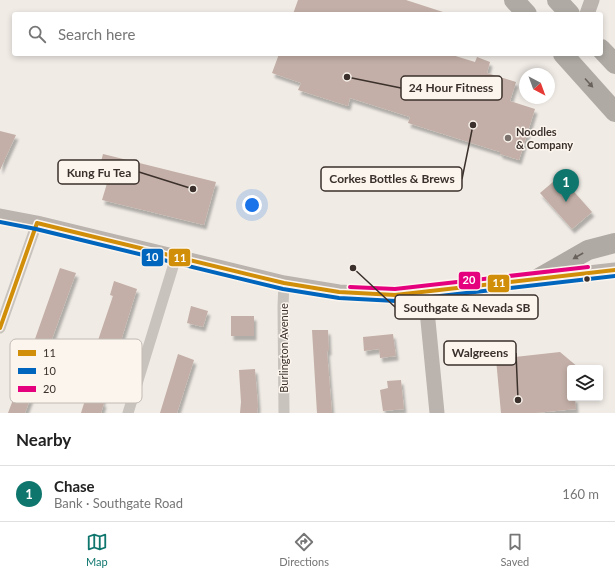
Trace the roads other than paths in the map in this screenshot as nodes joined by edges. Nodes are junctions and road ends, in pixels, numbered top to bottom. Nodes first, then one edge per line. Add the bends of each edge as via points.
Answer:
1 (514, 0) edge
2 (557, 0) edge
3 (592, 0) edge
4 (525, 12) edge
5 (568, 12) edge
6 (588, 12) edge
7 (603, 50) edge
8 (565, 56) edge
9 (615, 64) edge
10 (615, 112) edge
11 (0, 216) edge
12 (37, 223) junction
13 (615, 243) edge
14 (176, 257) junction
15 (615, 270) edge
16 (539, 278) junction
17 (284, 283) junction
18 (425, 290) junction
19 (0, 328) edge
20 (142, 368) edge
21 (131, 403) edge
22 (128, 413) edge
23 (284, 413) edge
24 (437, 413) edge

1 - 4 highway
2 - 5 highway
3 - 6 street
7 - 9 highway
8 -> 10 highway
11 - 12 street
12 - 14 street
12 - 19 street
13 -> 16 highway via 588,250
14 - 17 street
14 - 20 street
15 - 16 street
16 - 18 street
17 - 18 street via 369,294 395,295
17 - 23 street, Burlington Avenue
18 - 24 street
21 - 22 street

